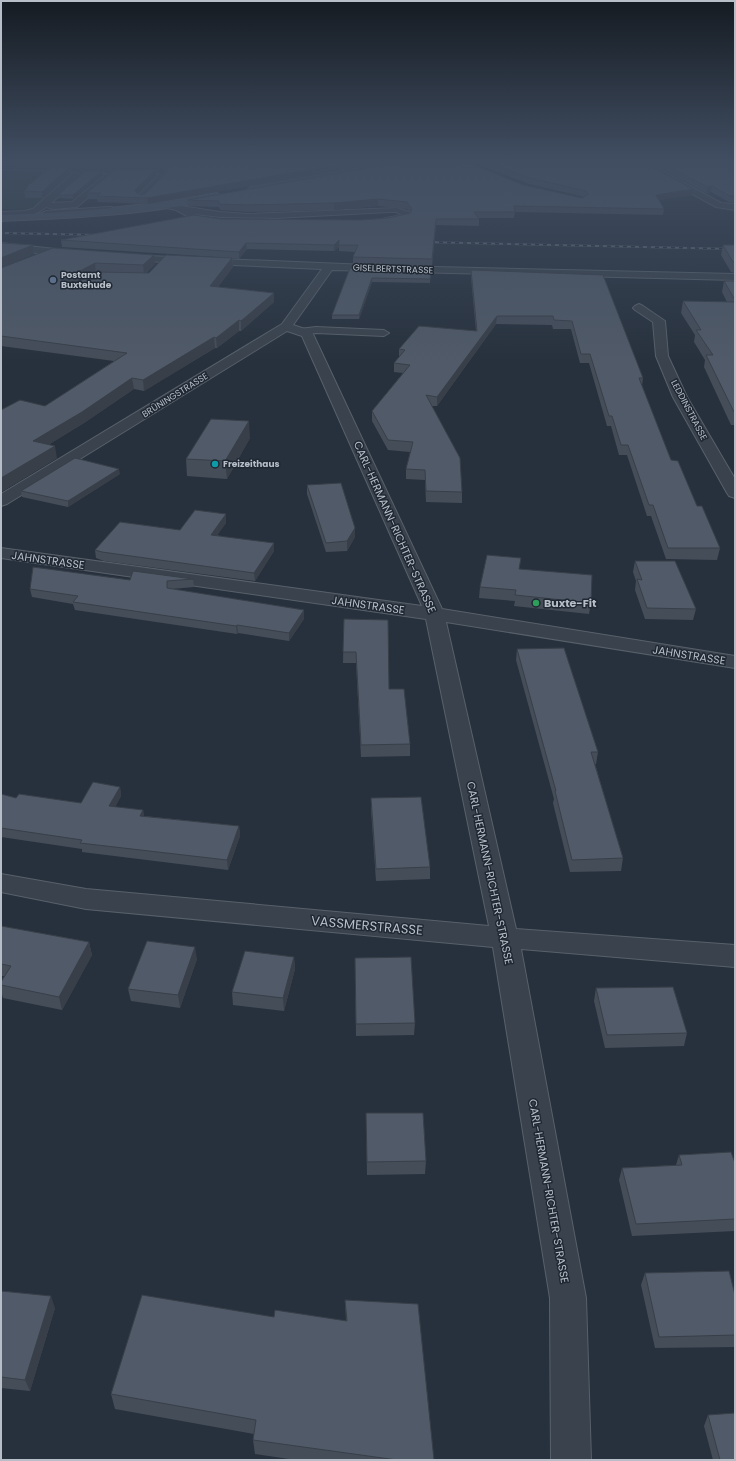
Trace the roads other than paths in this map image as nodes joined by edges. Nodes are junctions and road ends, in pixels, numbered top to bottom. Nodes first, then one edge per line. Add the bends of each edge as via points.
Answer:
1 (1, 246) edge
2 (51, 252) junction
3 (81, 255) edge
4 (117, 258) edge
5 (165, 260) junction
6 (32, 261) edge
7 (328, 267) junction
8 (156, 270) edge
9 (735, 277) edge
10 (639, 308) dead end
11 (292, 329) junction
12 (384, 333) dead end
13 (735, 493) edge
14 (1, 502) edge
15 (1, 553) edge
16 (435, 614) junction
17 (735, 662) edge
18 (1, 883) edge
19 (505, 938) junction
20 (735, 956) edge
21 (570, 1460) edge

1 - 2 street
2 - 3 street
2 - 6 street
4 - 5 street, GISELBERTSTRASSE
5 - 7 street, GISELBERTSTRASSE
5 - 8 lane
7 - 9 street, GISELBERTSTRASSE
7 - 11 street, BRÜNINGSTRASSE
10 - 13 street, LEDDINSTRASSE via 659,321 662,356 680,397
11 - 12 lane
11 - 14 street, BRÜNINGSTRASSE
11 - 16 street, CARL-HERMANN-RICHTER-STRASSE via 307,334
15 - 16 street, JAHNSTRASSE
16 - 17 street, JAHNSTRASSE
16 - 19 street, CARL-HERMANN-RICHTER-STRASSE
18 - 19 street, VASSMERSTRASSE via 86,899
19 - 20 street, VASSMERSTRASSE
19 - 21 street, CARL-HERMANN-RICHTER-STRASSE via 568,1298

